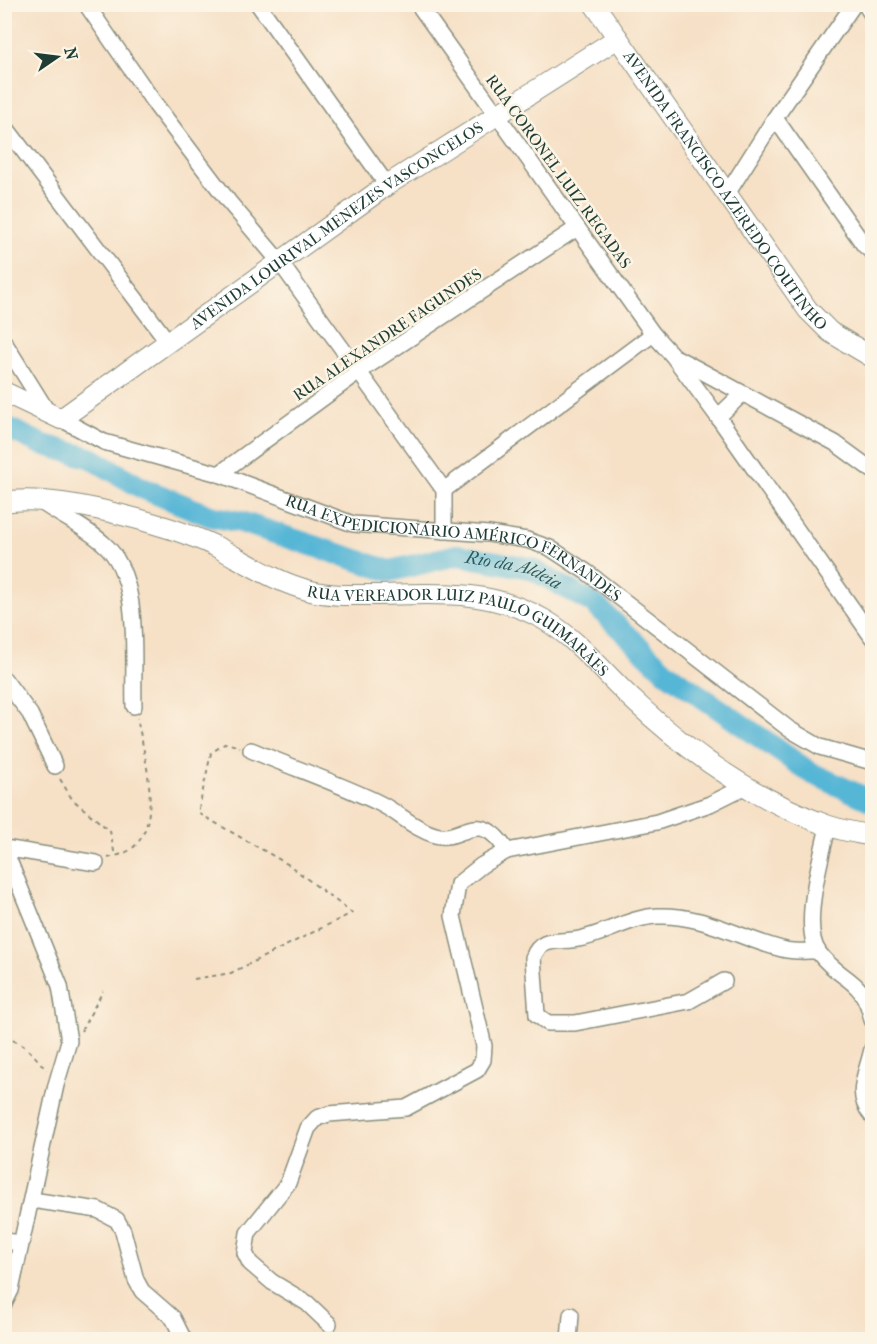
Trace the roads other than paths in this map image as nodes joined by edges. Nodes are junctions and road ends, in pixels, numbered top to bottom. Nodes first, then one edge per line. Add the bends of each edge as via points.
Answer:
1 (86, 4) edge
2 (258, 4) edge
3 (418, 4) edge
4 (594, 4) edge
5 (854, 4) edge
6 (865, 4) edge
7 (873, 15) edge
8 (618, 38) junction
9 (496, 114) junction
10 (775, 118) junction
11 (4, 125) edge
12 (387, 185) junction
13 (727, 194) junction
14 (577, 228) junction
15 (873, 252) edge
16 (279, 261) junction
17 (653, 334) junction
18 (4, 342) edge
19 (169, 343) junction
20 (673, 356) junction
21 (873, 357) edge
22 (360, 371) junction
23 (4, 392) edge
24 (741, 394) junction
25 (54, 415) junction
26 (718, 417) junction
27 (873, 470) edge
28 (219, 474) junction
29 (444, 490) junction
30 (39, 500) junction
31 (4, 502) edge
32 (444, 531) junction
33 (873, 638) edge
34 (4, 679) edge
35 (134, 706) road end
36 (251, 750) road end
37 (873, 762) edge
38 (55, 766) road end
39 (746, 786) junction
40 (828, 826) junction
41 (873, 836) edge
42 (4, 848) edge
43 (507, 851) junction
44 (96, 863) road end
45 (818, 951) junction
46 (724, 981) dead end
47 (873, 1020) edge
48 (873, 1049) edge
49 (873, 1116) edge
50 (32, 1200) junction
51 (4, 1242) edge
52 (21, 1243) junction
53 (4, 1304) edge
54 (571, 1315) dead end
55 (329, 1324) dead end
56 (184, 1340) edge
57 (569, 1340) edge

1 - 16 street via 155,104
2 - 12 street
3 - 9 street, RUA CORONEL LUIZ REGADAS
4 - 8 street, AVENIDA FRANCISCO AZEREDO COUTINHO
5 - 10 street
6 - 7 street
8 - 9 street, AVENIDA LOURIVAL MENEZES VASCONCELOS
8 - 13 street, AVENIDA FRANCISCO AZEREDO COUTINHO
9 - 12 street, AVENIDA LOURIVAL MENEZES VASCONCELOS
9 - 14 street, RUA CORONEL LUIZ REGADAS
10 - 13 street
10 - 15 street
11 - 19 street
12 - 16 street, AVENIDA LOURIVAL MENEZES VASCONCELOS
13 - 21 street, AVENIDA FRANCISCO AZEREDO COUTINHO via 817,321
14 - 17 street, RUA CORONEL LUIZ REGADAS
14 - 22 street, RUA ALEXANDRE FAGUNDES
16 - 19 street, AVENIDA LOURIVAL MENEZES VASCONCELOS
16 - 22 street
17 - 20 street, RUA CORONEL LUIZ REGADAS
17 - 29 street
18 - 25 street
19 - 25 street, AVENIDA LOURIVAL MENEZES VASCONCELOS
20 - 24 street, RUA CORONEL LUIZ REGADAS
20 - 26 street, RUA CORONEL LUIZ REGADAS
22 - 28 street, RUA ALEXANDRE FAGUNDES
22 - 29 street
23 - 25 street, RUA EXPEDICIONÁRIO AMÉRICO FERNANDES
24 - 26 street
24 - 27 street, RUA CORONEL LUIZ REGADAS via 835,443
25 - 28 street, RUA EXPEDICIONÁRIO AMÉRICO FERNANDES via 104,442
26 - 33 street, RUA CORONEL LUIZ REGADAS
28 - 32 street, RUA EXPEDICIONÁRIO AMÉRICO FERNANDES via 353,524
29 - 32 street
30 - 31 street, RUA VEREADOR LUIZ PAULO GUIMARÃES
30 - 35 street via 103,543 124,573 134,639
30 - 39 street, RUA VEREADOR LUIZ PAULO GUIMARÃES via 172,529 310,591 335,595 458,593 519,606 564,633 685,744
32 - 37 street, RUA EXPEDICIONÁRIO AMÉRICO FERNANDES via 509,537 550,548 789,729 820,747
34 - 38 street via 30,714
36 - 43 street via 380,803 422,831 438,836 466,829 487,830
39 - 40 street, RUA VEREADOR LUIZ PAULO GUIMARÃES
39 - 43 street via 710,804 657,822
40 - 41 street, RUA VEREADOR LUIZ PAULO GUIMARÃES
40 - 45 street via 812,911
42 - 44 street
42 - 50 street via 60,986 69,1041
43 - 55 street via 458,884 454,898 453,916 484,1046 477,1070 406,1108 317,1118 308,1128 288,1183 248,1233 245,1253 250,1263 272,1282 307,1302
45 - 46 street via 787,950 695,918 657,916 580,939 547,942 536,950 533,958 537,1015 548,1023 575,1023 689,1001
45 - 47 street via 861,988
48 - 49 street via 861,1086 861,1096
50 - 52 street
50 - 56 street via 98,1210 117,1220 139,1285 173,1318
51 - 52 street
52 - 53 street
54 - 57 street

